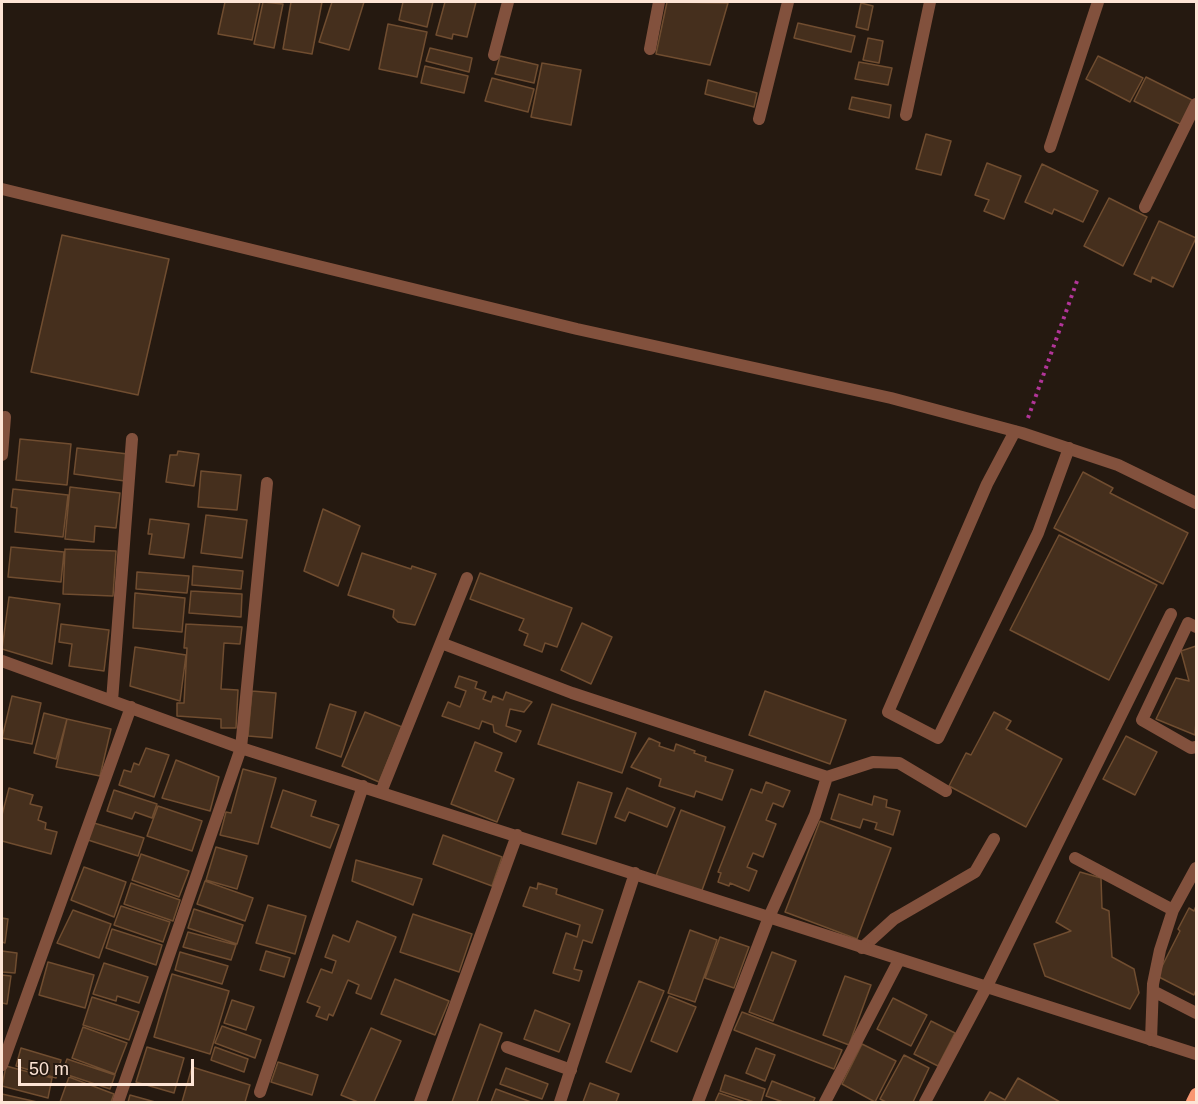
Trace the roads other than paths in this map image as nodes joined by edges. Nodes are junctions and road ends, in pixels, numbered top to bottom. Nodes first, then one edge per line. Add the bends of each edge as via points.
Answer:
1 (508, 2) edge
2 (659, 2) edge
3 (788, 2) edge
4 (930, 2) edge
5 (1098, 2) edge
6 (650, 49) dead end
7 (494, 55) dead end
8 (1197, 104) edge
9 (906, 115) dead end
10 (759, 119) dead end
11 (1050, 147) dead end
12 (2, 189) edge
13 (1145, 207) dead end
14 (5, 417) dead end
15 (1018, 432) junction
16 (132, 439) dead end
17 (1069, 448) junction
18 (2, 455) edge
19 (267, 483) dead end
20 (1197, 503) edge
21 (467, 579) dead end
22 (1171, 614) dead end
23 (1197, 627) edge
24 (441, 643) junction
25 (2, 661) edge
26 (112, 700) junction
27 (131, 707) junction
28 (1197, 747) edge
29 (241, 748) junction
30 (827, 777) junction
31 (363, 786) junction
32 (946, 791) dead end
33 (381, 792) junction
34 (517, 836) junction
35 (994, 839) dead end
36 (1075, 858) dead end
37 (1197, 868) edge
38 (635, 873) junction
39 (1173, 910) junction
40 (769, 917) junction
41 (862, 948) junction
42 (899, 960) junction
43 (986, 988) junction
44 (1152, 991) junction
45 (1197, 1013) edge
46 (1151, 1040) junction
47 (507, 1047) dead end
48 (1197, 1054) edge
49 (2, 1065) edge
50 (571, 1070) junction
51 (260, 1092) dead end
52 (1197, 1094) edge
53 (118, 1102) edge
54 (420, 1102) edge
55 (560, 1102) edge
56 (698, 1102) edge
57 (825, 1102) edge
58 (925, 1102) edge
59 (1192, 1102) edge

1 - 7 street
2 - 6 street
3 - 10 street
4 - 9 street
5 - 11 street
8 - 13 street
12 - 15 street via 565,326 891,398
14 - 18 street
15 - 17 street
15 - 17 street via 987,484 888,712 938,738 1038,533
16 - 26 street
17 - 20 street via 1118,465
19 - 29 street
21 - 24 street
22 - 43 street
23 - 28 street via 1188,623 1142,720 1191,748
24 - 30 street via 572,693
24 - 33 street
25 - 26 street
26 - 27 street
27 - 29 street
27 - 49 street
29 - 31 street
29 - 53 street
30 - 32 street via 873,762 899,763
30 - 40 street via 815,815
31 - 33 street
31 - 51 street
33 - 34 street
34 - 38 street
34 - 54 street
35 - 41 street via 975,872 894,919
36 - 39 street
37 - 39 street
38 - 40 street
38 - 50 street
39 - 44 street
40 - 41 street
40 - 56 street
41 - 42 street
42 - 43 street
42 - 57 street
43 - 46 street
43 - 58 street
44 - 45 street
44 - 46 street
46 - 48 street
47 - 50 street
50 - 55 street
52 - 59 street

